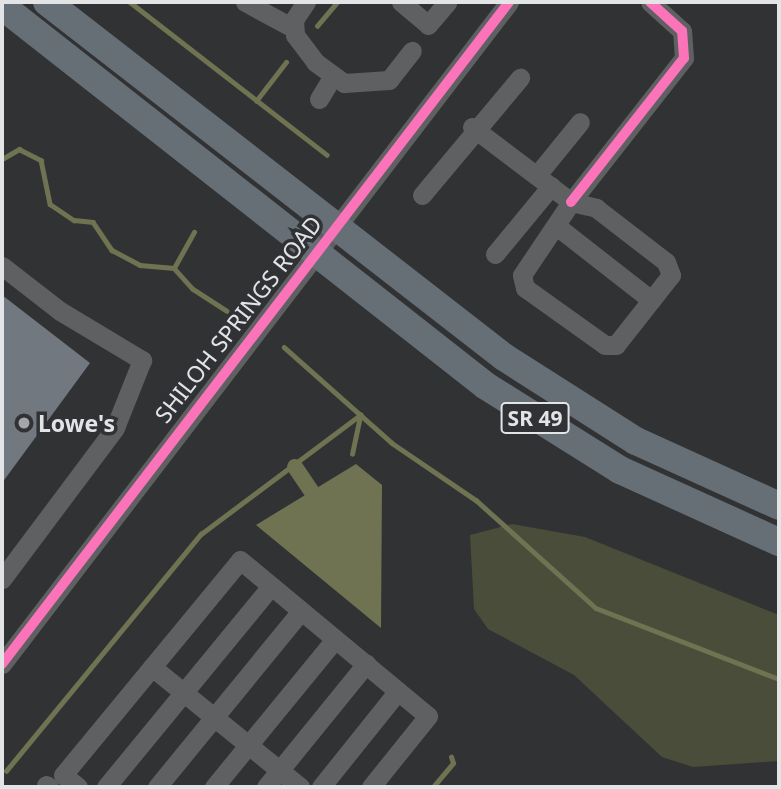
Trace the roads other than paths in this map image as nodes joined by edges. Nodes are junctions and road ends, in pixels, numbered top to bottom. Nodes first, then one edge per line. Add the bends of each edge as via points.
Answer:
1 (306, 2) edge
2 (447, 2) edge
3 (509, 2) edge
4 (650, 2) edge
5 (52, 4) edge
6 (251, 4) edge
7 (408, 4) edge
8 (2, 5) edge
9 (2, 19) edge
10 (293, 28) junction
11 (46, 41) junction
12 (412, 51) dead end
13 (332, 76) junction
14 (520, 78) dead end
15 (319, 99) dead end
16 (580, 122) dead end
17 (476, 129) junction
18 (544, 181) junction
19 (422, 195) dead end
20 (571, 202) junction
21 (334, 228) junction
22 (559, 228) junction
23 (495, 254) dead end
24 (314, 255) junction
25 (2, 266) edge
26 (651, 300) junction
27 (779, 506) edge
28 (779, 542) edge
29 (2, 579) edge
30 (271, 586) junction
31 (301, 611) junction
32 (335, 639) junction
33 (2, 664) edge
34 (366, 664) junction
35 (152, 667) junction
36 (398, 691) junction
37 (183, 692) junction
38 (214, 718) junction
39 (248, 745) junction
40 (279, 770) junction
41 (78, 787) edge
42 (106, 787) edge
43 (158, 787) edge
44 (214, 787) edge
45 (266, 787) edge
46 (300, 787) edge
47 (321, 787) edge
48 (371, 787) edge

1 - 10 street
2 - 7 street via 428,25
3 - 21 street, SHILOH SPRINGS ROAD
4 - 20 street via 682,31 684,58
5 - 21 highway, SR 49
6 - 10 street
8 - 11 highway
9 - 11 highway, SR 49
10 - 13 street via 301,47
11 - 24 highway, SR 49
12 - 13 street via 389,80 356,86
13 - 15 street
14 - 17 street
16 - 18 street
17 - 18 street
17 - 19 street
18 - 20 street
18 - 23 street
20 - 22 street
20 - 26 street via 596,208 666,262 671,275
21 - 24 street, SHILOH SPRINGS ROAD
21 - 27 highway, SR 49 via 586,412 681,464
22 - 26 street
22 - 26 street via 522,275 525,288 610,347
24 - 28 highway, SR 49 via 569,441 666,494
24 - 33 street, SHILOH SPRINGS ROAD
25 - 29 street via 60,311 142,360 115,428
30 - 31 street
30 - 35 street via 240,560
30 - 37 street
31 - 32 street
31 - 38 street
32 - 34 street
32 - 39 street
34 - 36 street
34 - 40 street
35 - 37 street
35 - 41 street via 63,775
36 - 47 street
36 - 48 street via 428,716
37 - 38 street
37 - 42 street
38 - 39 street
38 - 43 street
39 - 40 street
39 - 44 street
40 - 45 street
40 - 46 street

